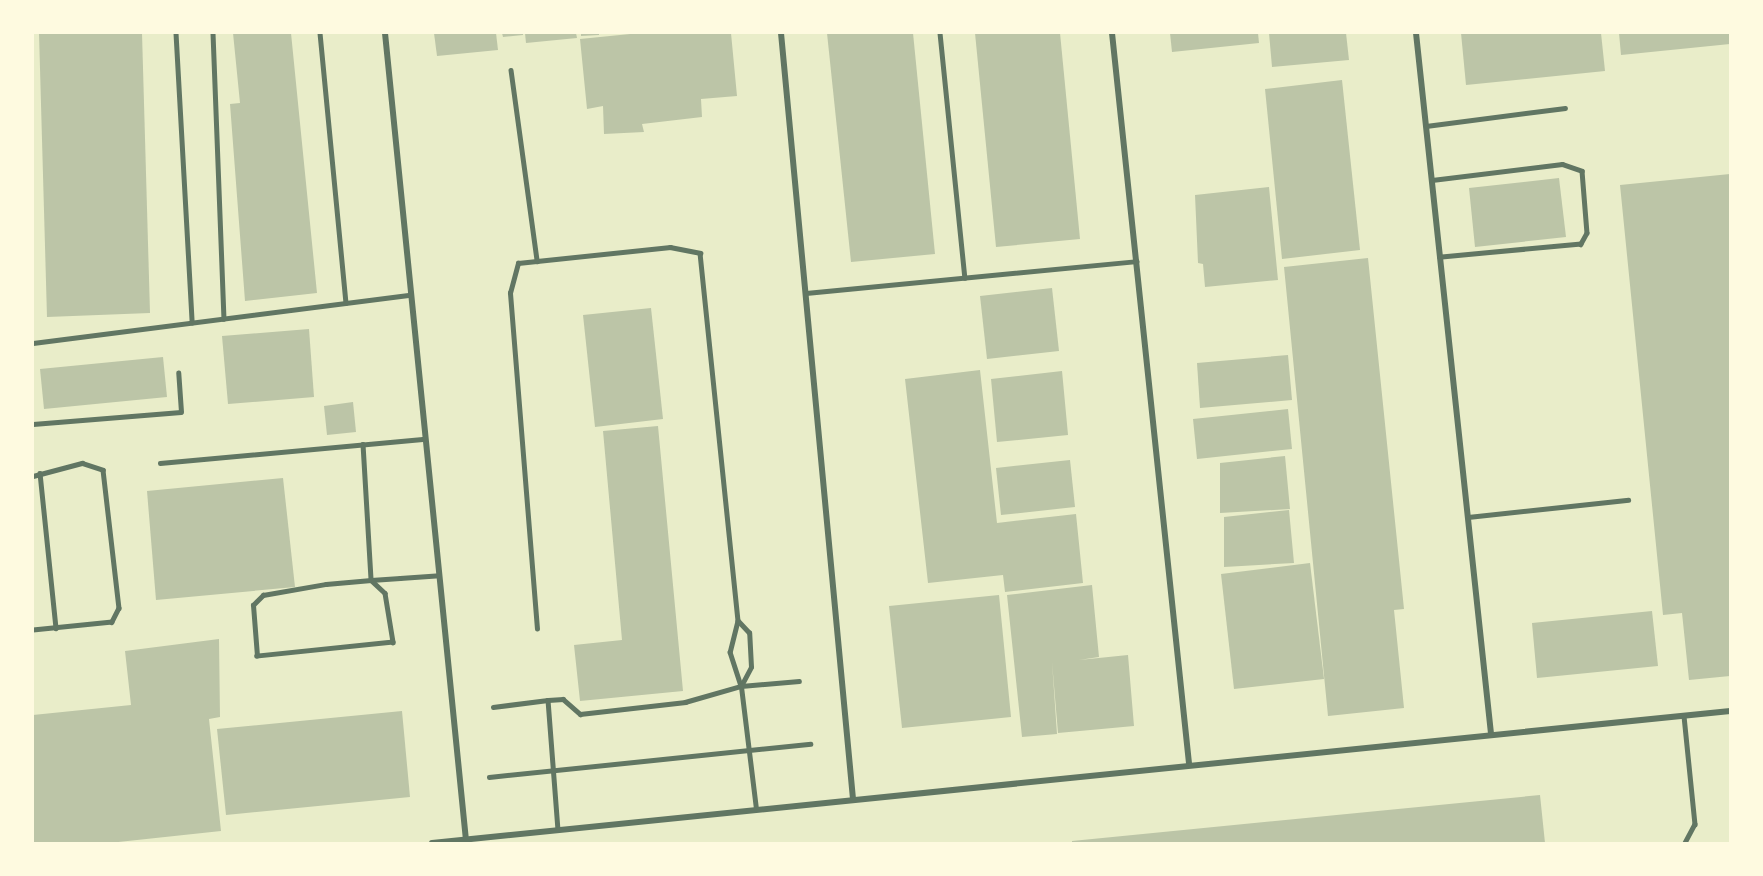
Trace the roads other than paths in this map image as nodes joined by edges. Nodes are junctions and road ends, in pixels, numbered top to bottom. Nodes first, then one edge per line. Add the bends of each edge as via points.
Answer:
1 (176, 33) edge
2 (213, 33) edge
3 (320, 33) edge
4 (385, 33) edge
5 (781, 33) edge
6 (940, 33) edge
7 (1112, 33) edge
8 (1416, 33) edge
9 (511, 70) dead end
10 (1565, 108) dead end
11 (1426, 126) junction
12 (1432, 180) junction
13 (1440, 257) junction
14 (537, 261) junction
15 (1136, 261) junction
16 (965, 278) junction
17 (806, 293) junction
18 (410, 295) junction
19 (346, 303) junction
20 (224, 319) junction
21 (192, 323) junction
22 (33, 343) edge
23 (178, 373) dead end
24 (33, 424) edge
25 (425, 439) junction
26 (363, 444) junction
27 (160, 463) dead end
28 (40, 473) junction
29 (33, 476) edge
30 (1628, 500) dead end
31 (1468, 517) junction
32 (439, 575) junction
33 (371, 580) junction
34 (738, 621) junction
35 (56, 627) junction
36 (537, 629) dead end
37 (33, 630) edge
38 (799, 681) dead end
39 (741, 686) junction
40 (548, 700) junction
41 (493, 707) dead end
42 (1730, 711) edge
43 (1684, 716) junction
44 (1491, 734) junction
45 (810, 744) dead end
46 (749, 750) junction
47 (1189, 763) junction
48 (553, 770) junction
49 (489, 777) dead end
50 (854, 799) junction
51 (756, 809) junction
52 (558, 830) junction
53 (466, 840) junction
54 (432, 843) edge
55 (1685, 843) edge

1 - 21 lane
2 - 20 lane
3 - 19 lane
4 - 18 street
5 - 17 street
6 - 16 lane
7 - 15 street
8 - 11 street
9 - 14 lane
10 - 11 lane
11 - 12 street
12 - 13 street
12 - 13 lane via 1562,164 1582,171 1587,233 1581,244
13 - 31 street
14 - 34 lane via 670,247 700,253
14 - 36 lane via 518,263 510,292
15 - 16 lane
15 - 47 street
16 - 17 lane
17 - 50 street
18 - 19 lane
18 - 25 street
19 - 20 lane
20 - 21 lane
21 - 22 lane
23 - 24 lane via 181,412
25 - 26 lane
25 - 32 street
26 - 27 lane
26 - 33 lane
28 - 29 lane
28 - 35 lane
28 - 35 lane via 82,463 104,470 119,608 112,622
30 - 31 lane
31 - 44 street
32 - 33 lane
32 - 53 street
33 - 33 lane via 263,595 253,604 257,656 393,642 385,593
34 - 39 lane via 730,652
34 - 39 lane via 749,633 751,667
35 - 37 lane
38 - 39 lane
39 - 40 lane via 686,702 580,714 563,699
39 - 46 lane
40 - 41 lane
40 - 48 lane
42 - 43 street
43 - 44 street
43 - 55 lane via 1695,824
44 - 47 street
45 - 46 lane
46 - 48 lane
46 - 51 lane
47 - 50 street
48 - 49 lane
48 - 52 lane
50 - 51 street
51 - 52 street
52 - 53 street
53 - 54 street

